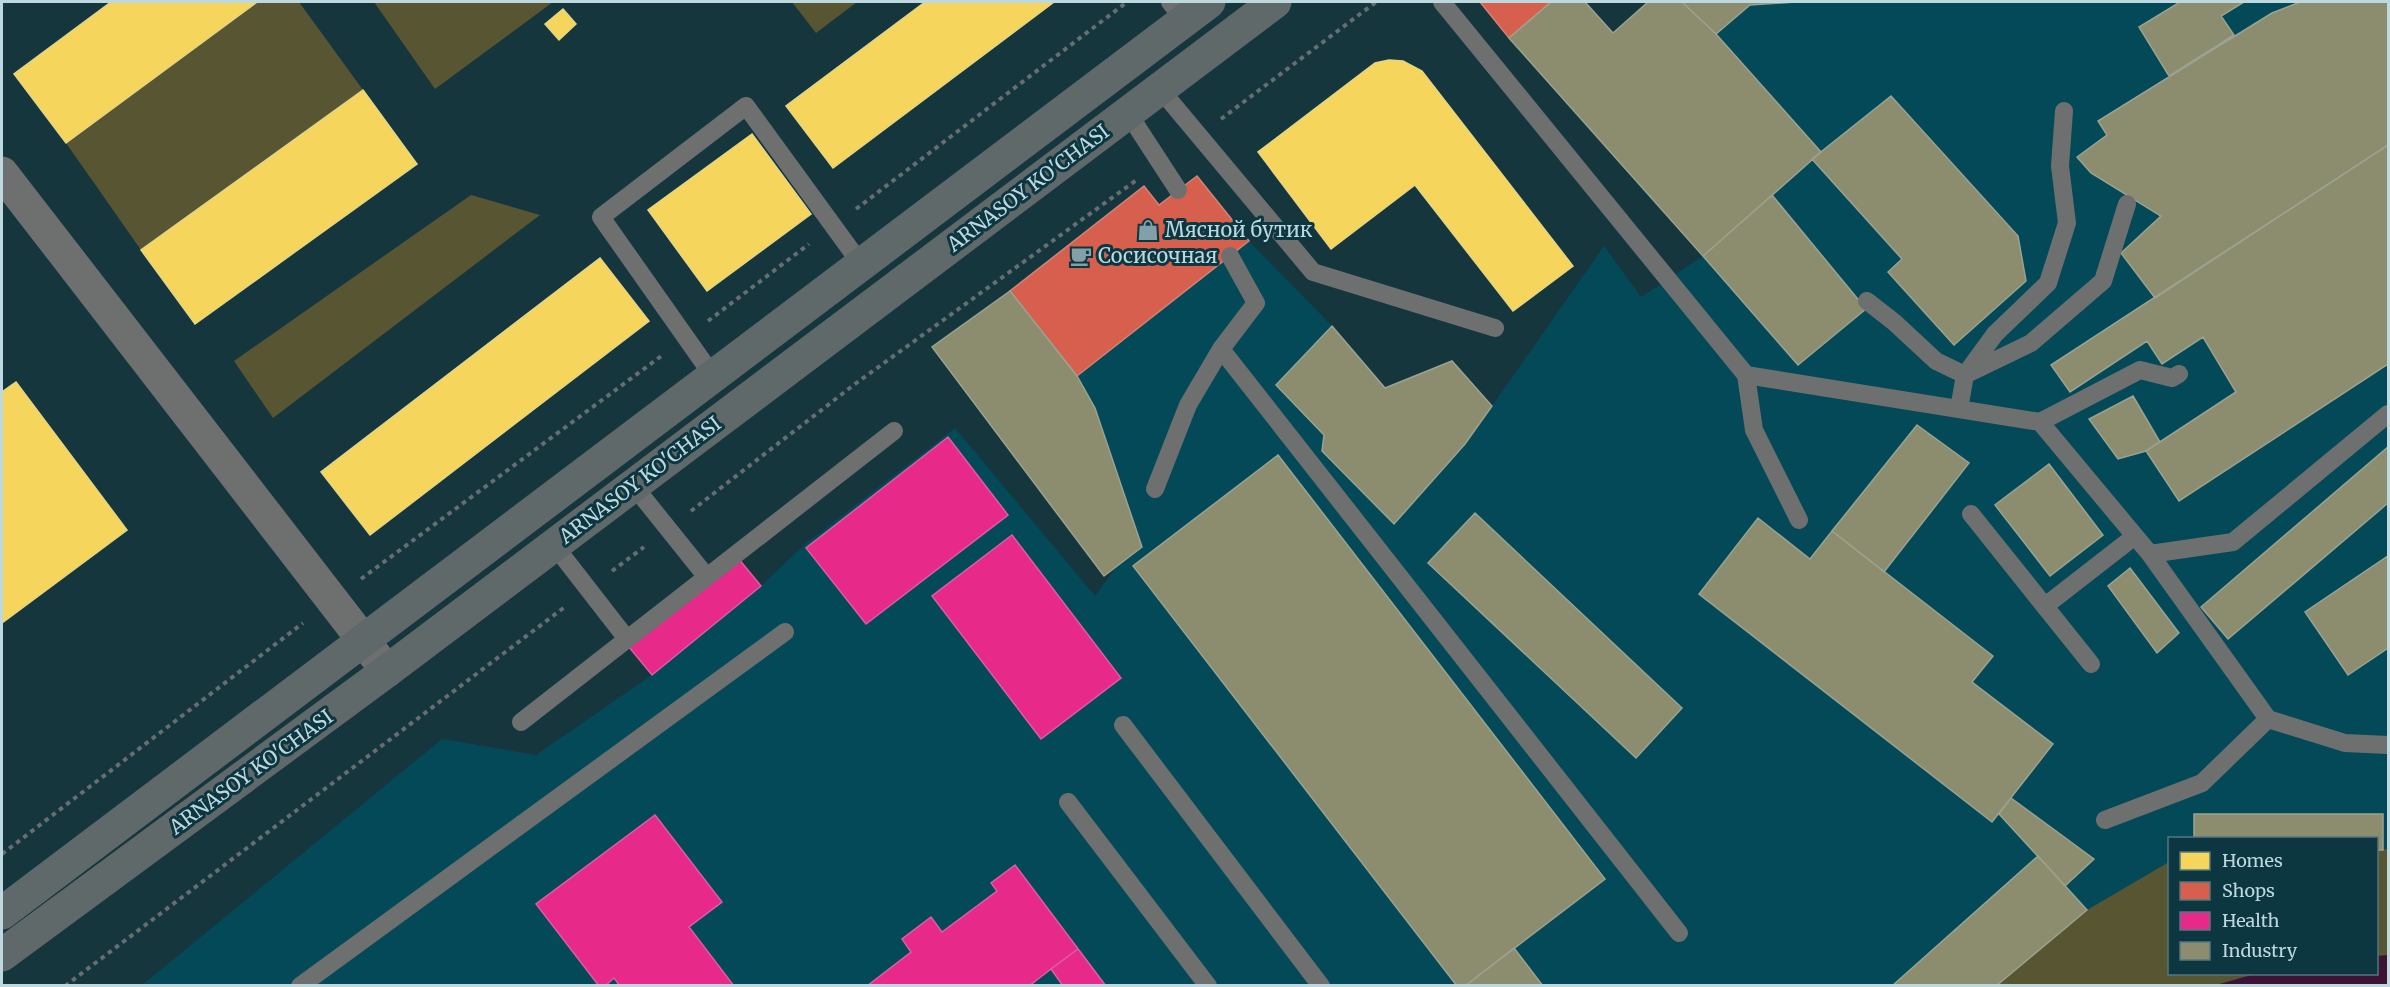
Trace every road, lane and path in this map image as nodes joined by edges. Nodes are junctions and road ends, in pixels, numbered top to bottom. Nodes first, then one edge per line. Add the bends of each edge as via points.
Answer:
1 (1127, 2) edge
2 (1275, 2) edge
3 (1376, 2) edge
4 (1442, 2) edge
5 (1188, 8) edge
6 (1160, 89) junction
7 (2064, 111) dead end
8 (1128, 113) junction
9 (1198, 136) junction
10 (1160, 164) junction
11 (2, 173) edge
12 (1178, 190) dead end
13 (2127, 204) dead end
14 (833, 226) junction
15 (1230, 256) dead end
16 (861, 264) junction
17 (1867, 301) dead end
18 (1495, 328) dead end
19 (687, 336) junction
20 (1221, 349) junction
21 (2180, 374) dead end
22 (1746, 375) junction
23 (1965, 375) junction
24 (713, 376) junction
25 (1959, 409) junction
26 (2388, 414) edge
27 (2040, 422) junction
28 (894, 431) dead end
29 (633, 485) junction
30 (1155, 489) dead end
31 (1971, 514) dead end
32 (1799, 519) dead end
33 (668, 529) junction
34 (2134, 536) junction
35 (554, 545) junction
36 (2150, 554) junction
37 (706, 576) junction
38 (588, 589) junction
39 (333, 600) junction
40 (2045, 606) junction
41 (784, 632) dead end
42 (364, 639) junction
43 (627, 639) junction
44 (2091, 664) dead end
45 (387, 671) junction
46 (2268, 719) junction
47 (521, 722) dead end
48 (1124, 725) dead end
49 (2388, 745) edge
50 (1068, 802) dead end
51 (2105, 820) dead end
52 (2, 854) edge
53 (2, 913) edge
54 (1679, 933) dead end
55 (2, 956) edge
56 (65, 986) edge
57 (300, 986) edge
58 (1208, 986) edge
59 (1321, 986) edge

1 - 14 path
2 - 6 main road, ARNASOY KO'CHASI
3 - 9 path
4 - 22 lane
5 - 16 main road, ARNASOY KO'CHASI
6 - 8 main road, ARNASOY KO'CHASI
6 - 9 lane
7 - 23 lane via 2060,166 2067,223 2048,283 1995,334
8 - 10 lane
8 - 29 main road, ARNASOY KO'CHASI
9 - 18 lane via 1313,272
10 - 12 lane
10 - 33 path via 855,384
11 - 39 street
13 - 23 lane via 2103,281 2031,343
14 - 16 lane
14 - 19 path
14 - 19 lane via 746,106 601,217
15 - 20 lane via 1256,303
16 - 24 main road, ARNASOY KO'CHASI
17 - 23 lane via 1936,361
19 - 24 lane
19 - 39 path
20 - 30 lane via 1188,405
20 - 54 lane
21 - 27 lane via 2172,378 2140,370
22 - 25 lane
22 - 32 lane via 1754,430
23 - 25 lane
24 - 42 main road, ARNASOY KO'CHASI
25 - 27 lane
26 - 36 lane via 2233,542
27 - 34 lane
28 - 37 lane
29 - 33 lane
29 - 35 main road, ARNASOY KO'CHASI
31 - 40 lane
33 - 37 lane
33 - 38 path
34 - 36 lane
34 - 40 lane
35 - 38 lane
35 - 45 main road, ARNASOY KO'CHASI
36 - 46 lane
37 - 43 lane
38 - 43 lane
38 - 56 path
39 - 42 street
39 - 52 path
40 - 44 lane
41 - 57 lane
42 - 45 street
42 - 53 main road, ARNASOY KO'CHASI
43 - 47 lane
45 - 55 main road, ARNASOY KO'CHASI
46 - 49 lane via 2345,743
46 - 51 lane via 2202,783
48 - 59 lane
50 - 58 lane

